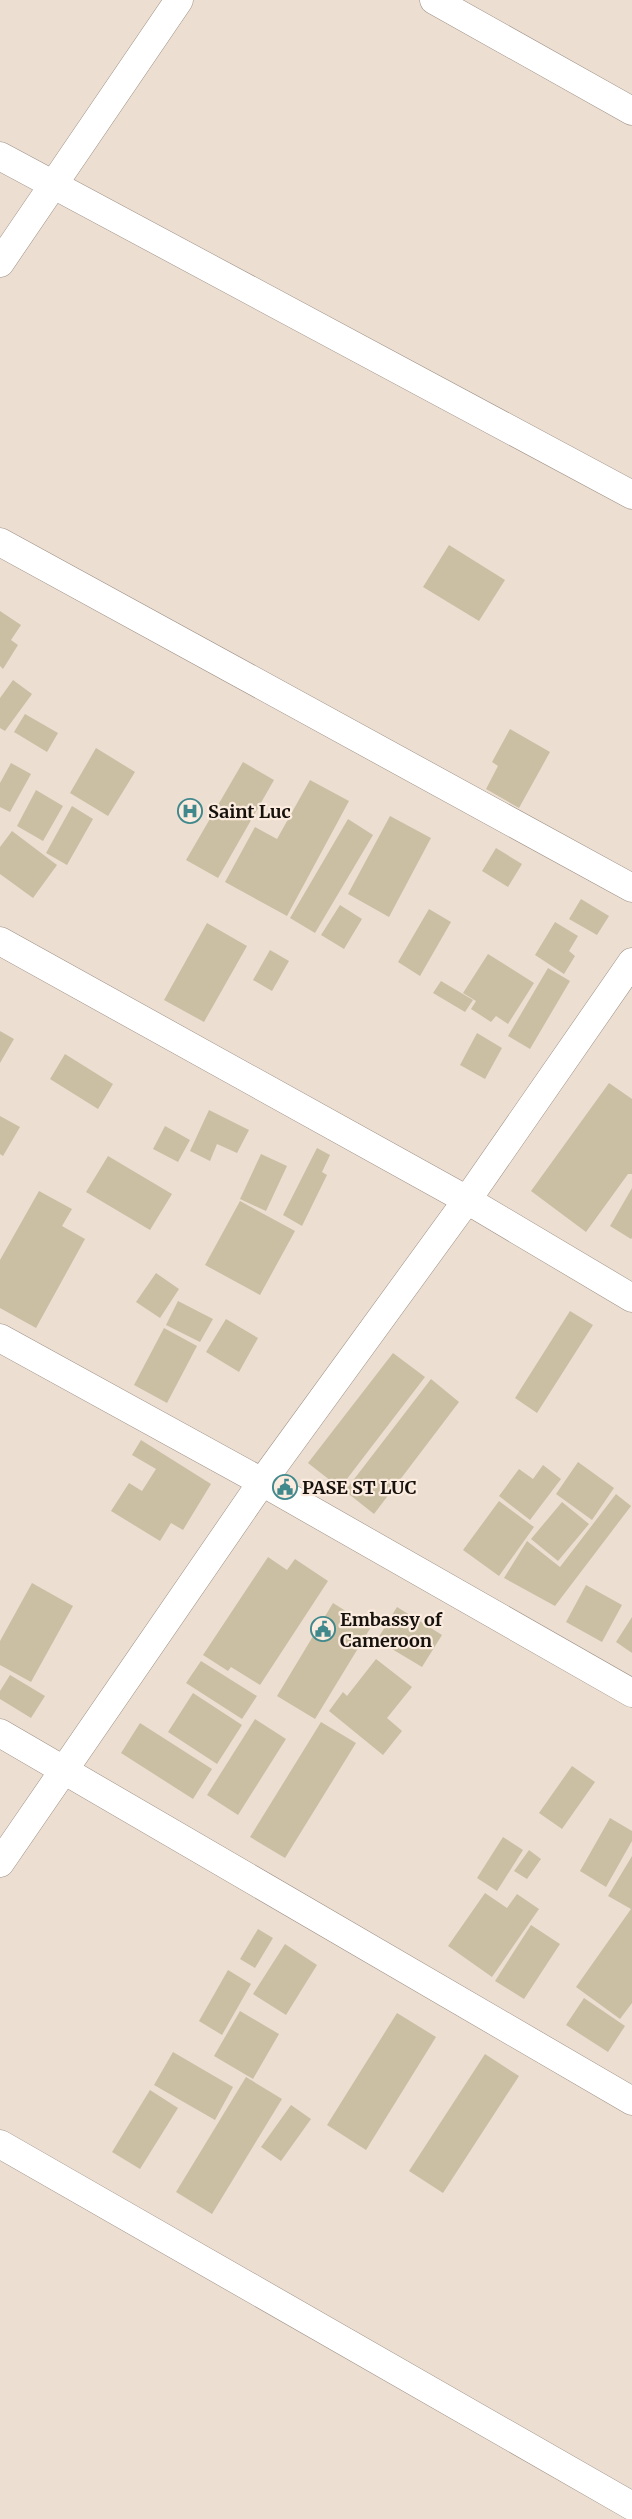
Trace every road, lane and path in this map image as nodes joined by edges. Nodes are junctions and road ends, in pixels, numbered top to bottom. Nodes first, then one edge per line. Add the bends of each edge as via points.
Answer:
1 (179, 0) edge
2 (434, 0) edge
3 (632, 111) edge
4 (0, 156) edge
5 (54, 186) junction
6 (0, 263) edge
7 (632, 495) edge
8 (0, 542) edge
9 (632, 888) edge
10 (0, 941) edge
11 (632, 962) edge
12 (467, 1200) junction
13 (632, 1298) edge
14 (0, 1338) edge
15 (262, 1482) junction
16 (632, 1693) edge
17 (0, 1733) edge
18 (64, 1770) junction
19 (0, 1863) edge
20 (632, 2101) edge
21 (0, 2144) edge
22 (632, 2506) edge

1 - 5 street
2 - 3 street
4 - 5 street
5 - 6 street
5 - 7 street
8 - 9 street
10 - 12 street
11 - 12 street
12 - 13 street
12 - 15 street
14 - 15 street
15 - 16 street
15 - 18 street
17 - 18 street
18 - 19 street
18 - 20 street
21 - 22 street

